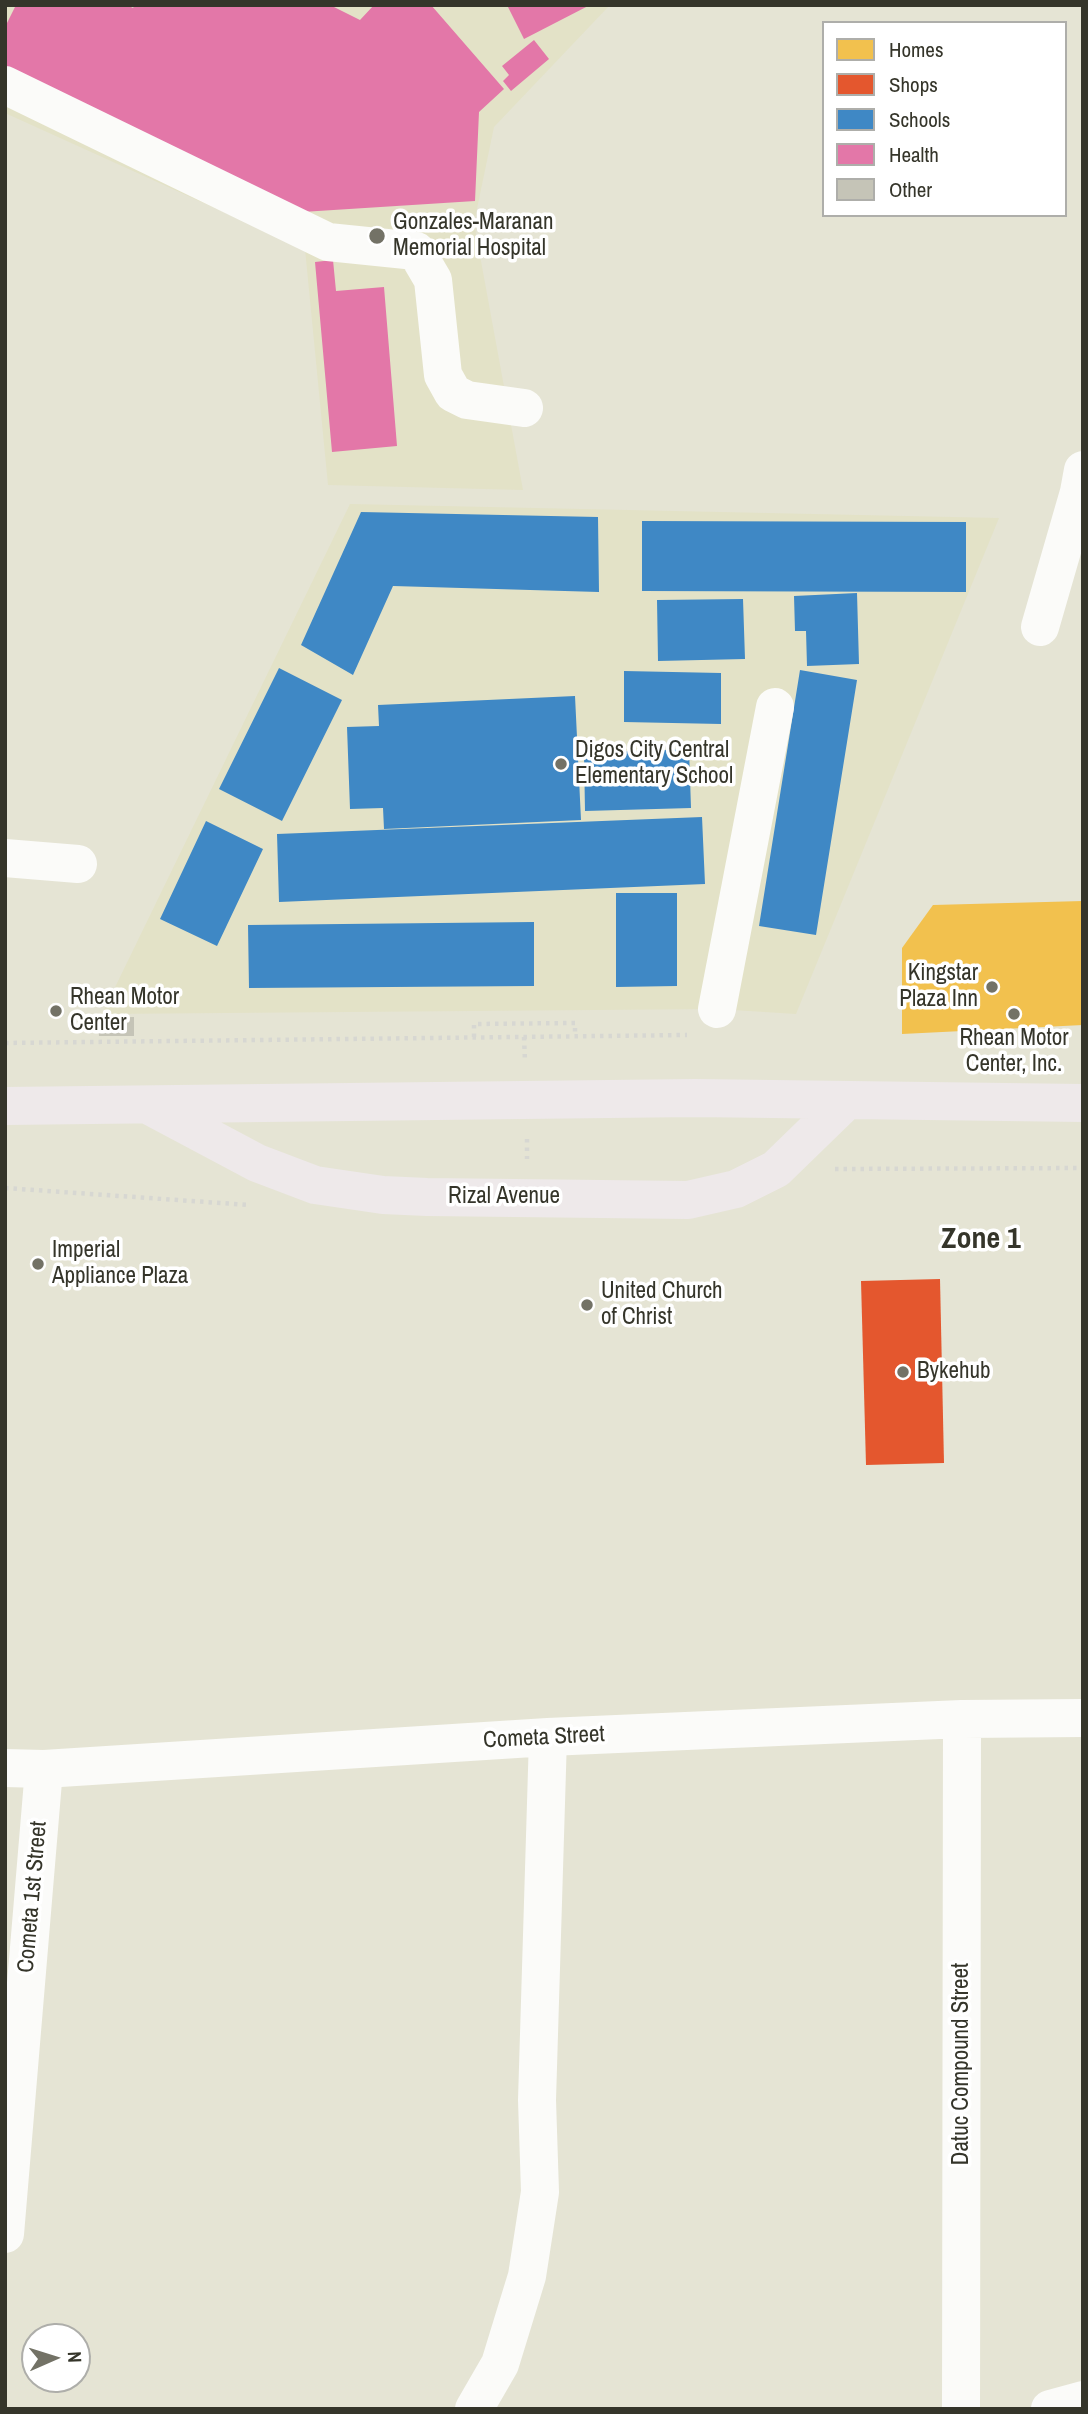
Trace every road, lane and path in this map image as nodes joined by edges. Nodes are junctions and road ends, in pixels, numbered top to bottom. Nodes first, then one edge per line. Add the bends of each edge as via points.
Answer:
1 (5, 85) edge
2 (524, 408) dead end
3 (1083, 470) edge
4 (1040, 627) dead end
5 (775, 706) dead end
6 (5, 858) edge
7 (78, 864) dead end
8 (704, 1022) joint
9 (575, 1036) junction
10 (474, 1037) junction
11 (5, 1043) edge
12 (847, 1100) junction
13 (1083, 1103) edge
14 (146, 1104) junction
15 (5, 1106) edge
16 (1083, 1718) edge
17 (962, 1719) junction
18 (548, 1737) junction
19 (5, 1768) edge
20 (44, 1769) junction
21 (5, 2234) edge
22 (1083, 2400) edge
23 (474, 2409) edge
24 (961, 2409) edge
25 (1050, 2409) edge

1 - 2 street via 328,242 416,251 433,280 443,375 453,393 467,400
3 - 4 street
5 - 8 street
6 - 7 street
8 - 9 path
9 - 10 path
9 - 10 path via 575,1023 474,1024
10 - 11 path
12 - 13 main road, Rizal Avenue
12 - 14 main road, Rizal Avenue
12 - 14 main road, Rizal Avenue via 776,1169 736,1189 688,1200 416,1197 315,1185 257,1163
14 - 15 main road, Rizal Avenue
16 - 17 street, Cometa Street
17 - 18 street, Cometa Street
17 - 24 street, Datuc Compound Street
18 - 20 street, Cometa Street
18 - 23 street via 537,2100 540,2192 527,2276 500,2364
19 - 20 street, Cometa Street
20 - 21 street, Cometa 1st Street
22 - 25 street

